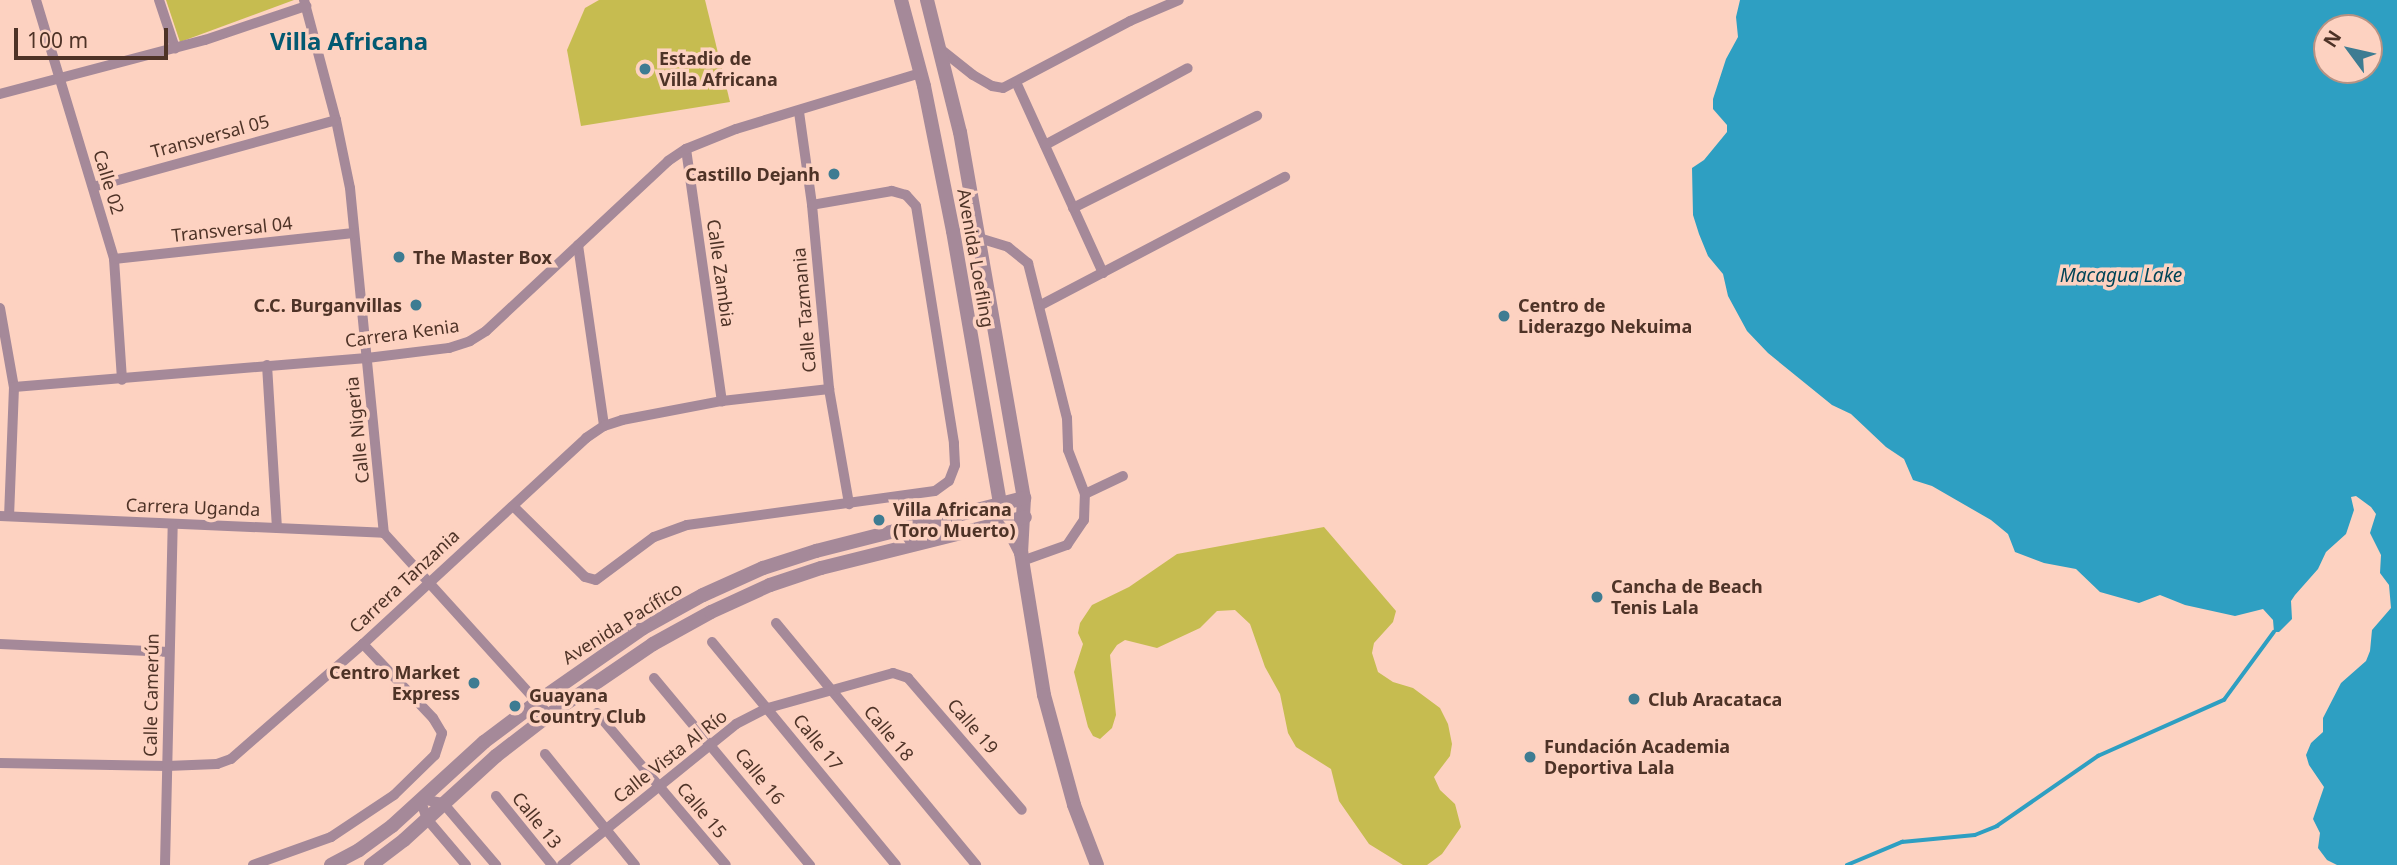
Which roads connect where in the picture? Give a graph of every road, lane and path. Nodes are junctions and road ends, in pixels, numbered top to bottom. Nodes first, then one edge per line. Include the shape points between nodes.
1 (36, 0) edge
2 (159, 0) edge
3 (901, 0) edge
4 (927, 0) edge
5 (1179, 0) edge
6 (305, 3) edge
7 (175, 48) junction
8 (939, 48) junction
9 (1188, 68) dead end
10 (920, 73) junction
11 (58, 79) junction
12 (1016, 82) junction
13 (0, 94) edge
14 (799, 112) junction
15 (1257, 116) dead end
16 (336, 120) junction
17 (1045, 145) junction
18 (686, 149) junction
19 (1285, 177) dead end
20 (93, 187) junction
21 (812, 205) junction
22 (1073, 208) junction
23 (354, 233) junction
24 (979, 238) junction
25 (578, 245) junction
26 (114, 259) junction
27 (1103, 273) junction
28 (1039, 306) junction
29 (0, 308) edge
30 (367, 358) junction
31 (267, 365) junction
32 (122, 380) junction
33 (14, 387) junction
34 (829, 389) junction
35 (722, 401) junction
36 (604, 426) junction
37 (1123, 476) dead end
38 (1085, 494) junction
39 (1024, 498) junction
40 (849, 503) junction
41 (1000, 504) junction
42 (513, 506) junction
43 (5, 516) edge
44 (1025, 517) junction
45 (1006, 523) junction
46 (173, 525) junction
47 (276, 528) junction
48 (384, 533) junction
49 (1022, 557) junction
50 (428, 581) junction
51 (776, 623) dead end
52 (712, 642) dead end
53 (0, 644) edge
54 (363, 644) junction
55 (169, 652) junction
56 (893, 673) joint
57 (654, 678) dead end
58 (830, 689) junction
59 (537, 702) junction
60 (768, 708) junction
61 (597, 713) dead end
62 (549, 715) junction
63 (711, 745) junction
64 (545, 754) dead end
65 (0, 763) edge
66 (167, 766) junction
67 (659, 786) junction
68 (496, 796) dead end
69 (420, 799) junction
70 (443, 803) junction
71 (1022, 810) dead end
72 (427, 819) junction
73 (606, 830) junction
74 (165, 865) edge
75 (253, 865) edge
76 (331, 865) edge
77 (371, 865) edge
78 (466, 865) edge
79 (496, 865) edge
80 (552, 865) edge
81 (562, 865) edge
82 (635, 865) edge
83 (726, 865) edge
84 (810, 865) edge
85 (896, 865) edge
86 (976, 865) edge
87 (1097, 865) edge

1 - 11 street, Calle 02
2 - 7 street
3 - 10 street, Avenida Loefling
4 - 8 street, Avenida Loefling
5 - 12 street
6 - 7 street
6 - 16 street, Calle Nigeria
7 - 11 street
8 - 12 street via 992,86 1003,88
8 - 24 street, Avenida Loefling via 961,132
9 - 17 street
10 - 14 street, Carrera Kenia
10 - 41 street, Avenida Loefling via 953,231
11 - 13 street
11 - 20 street, Calle 02
12 - 17 street
14 - 18 street, Carrera Kenia
14 - 21 street, Calle Tazmania
15 - 22 street
16 - 20 street, Transversal 05
16 - 23 street, Calle Nigeria
17 - 22 street
18 - 25 street, Carrera Kenia
18 - 35 street, Calle Zambia
19 - 27 street
20 - 26 street, Calle 02
21 - 34 street, Calle Tazmania
21 - 40 street via 892,191 906,195 916,206 954,443 955,465 949,481 936,491
22 - 27 street
23 - 26 street, Transversal 04
23 - 30 street, Calle Nigeria
24 - 28 street via 1008,247 1028,263
24 - 39 street, Avenida Loefling
25 - 30 street, Carrera Kenia via 470,341
25 - 36 street
26 - 32 street, Calle 02
27 - 28 street
28 - 38 street via 1066,418 1068,450
29 - 33 street
30 - 31 street, Carrera Kenia
30 - 48 street, Calle Nigeria
31 - 32 street, Carrera Kenia
31 - 47 street
32 - 33 street, Carrera Kenia
33 - 43 street
34 - 35 street, Carrera Tanzania
34 - 40 street, Calle Tazmania
35 - 36 street, Carrera Tanzania
36 - 42 street, Carrera Tanzania
37 - 38 street
38 - 49 street via 1084,520 1067,545
39 - 41 street, Avenida Pacífico
39 - 44 street, Avenida Loefling
40 - 42 street via 672,530 654,537 596,580 584,577
41 - 45 street, Avenida Loefling
41 - 59 street, Avenida Pacífico via 763,568 643,628
42 - 50 street, Carrera Tanzania
43 - 46 street, Carrera Uganda
44 - 45 street, Avenida Pacífico
44 - 49 street, Avenida Loefling
45 - 49 street, Avenida Loefling
45 - 62 street, Avenida Pacífico via 880,552 770,585 653,643
46 - 47 street, Carrera Uganda
46 - 55 street, Calle Camerún
47 - 48 street, Carrera Uganda
48 - 50 street
49 - 87 street via 1056,743
50 - 54 street, Carrera Tanzania
50 - 59 street
51 - 58 street, Calle 18
52 - 60 street, Calle 17
53 - 55 street
54 - 66 street, Carrera Tanzania via 231,759
54 - 75 street via 433,718 442,733 435,755 394,795 331,836
55 - 66 street, Calle Camerún
56 - 58 street, Calle Vista Al Río
56 - 71 street, Calle 19 via 908,678
57 - 63 street, Calle 16
58 - 60 street, Calle Vista Al Río
58 - 86 street, Calle 18
59 - 62 street
59 - 69 street, Avenida Pacífico
60 - 63 street, Calle Vista Al Río via 736,724
60 - 85 street, Calle 17
61 - 67 street, Calle 15
62 - 70 street, Avenida Pacífico
63 - 67 street, Calle Vista Al Río
63 - 84 street, Calle 16
64 - 73 street
65 - 66 street, Carrera Tanzania
66 - 74 street, Calle Camerún
67 - 73 street, Calle Vista Al Río
67 - 83 street, Calle 15
68 - 80 street, Calle 13
69 - 70 street
69 - 72 street
69 - 76 street, Avenida Pacífico via 381,834
70 - 72 street, Avenida Pacífico
70 - 79 street
72 - 77 street, Avenida Pacífico
72 - 78 street
73 - 81 street, Calle Vista Al Río
73 - 82 street

